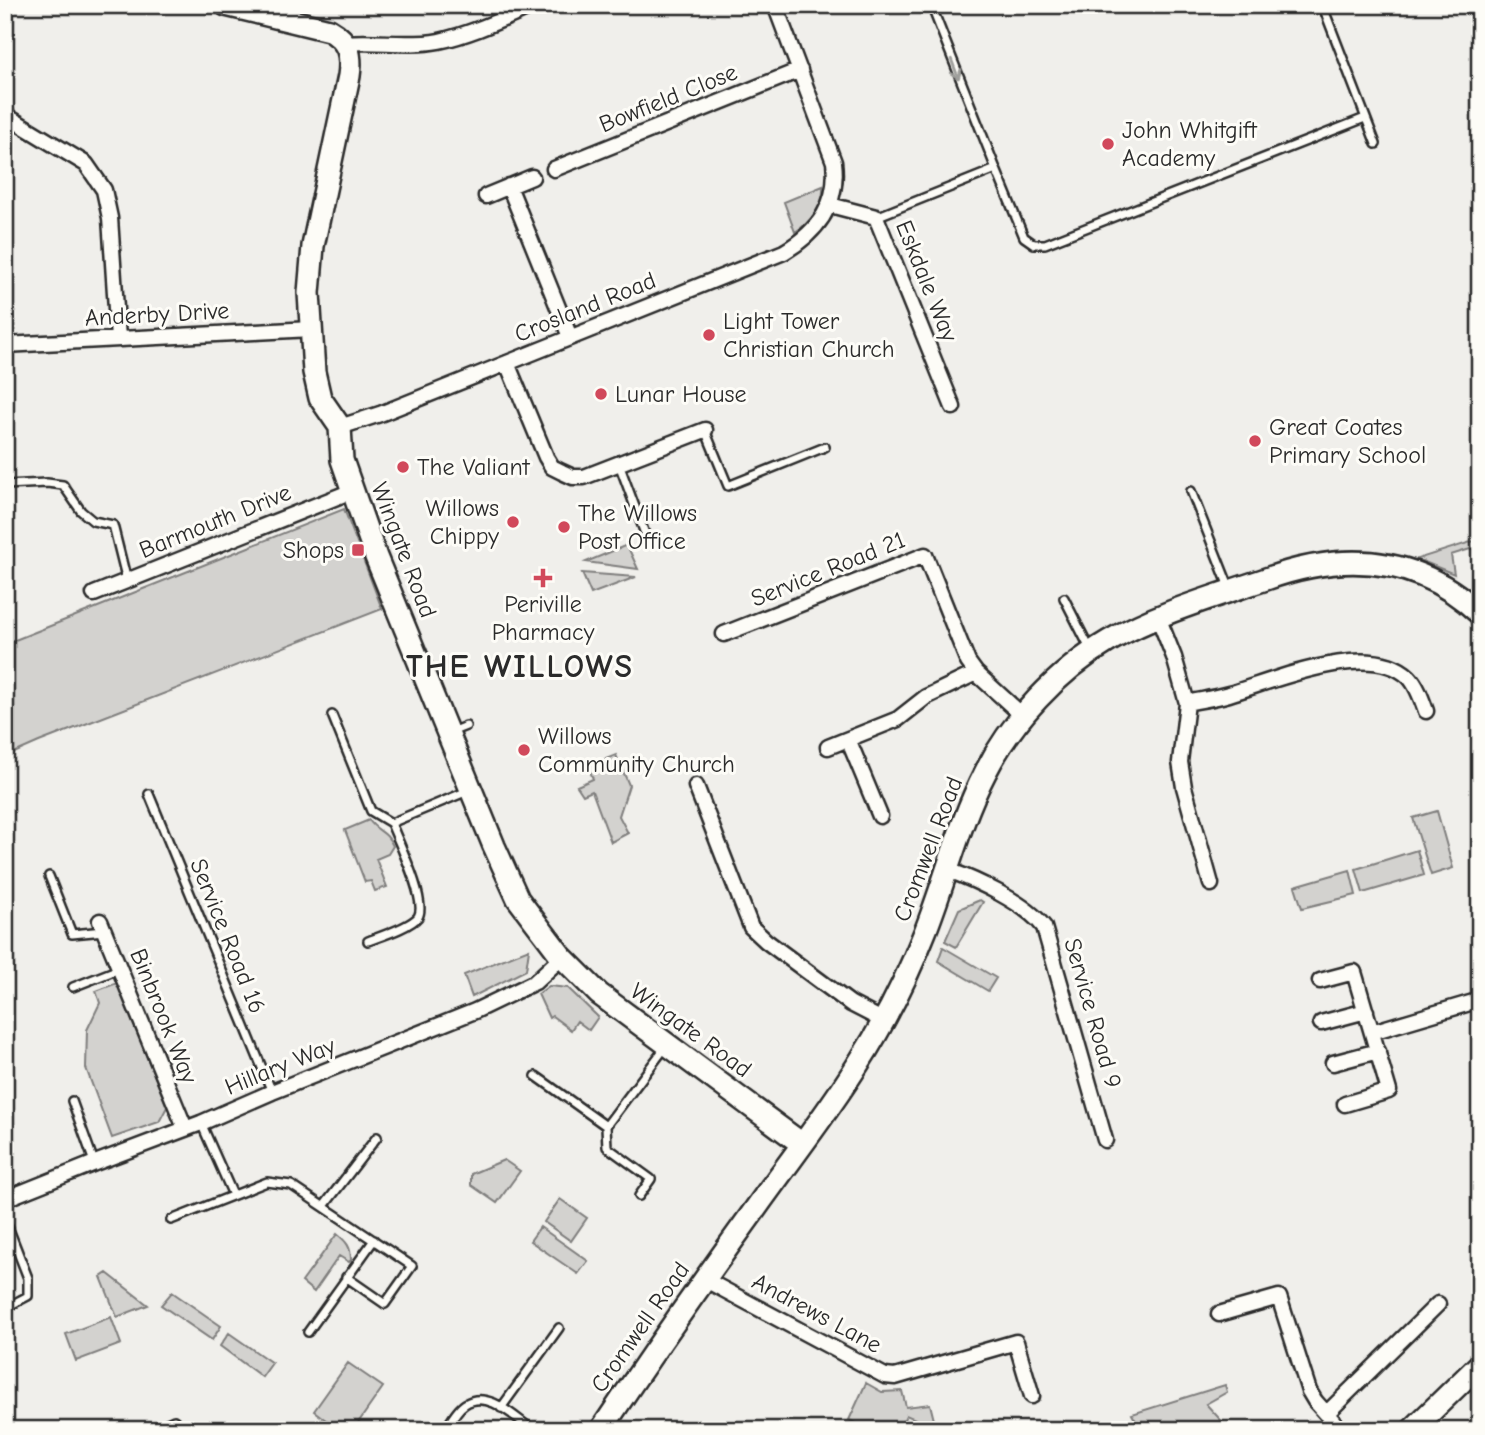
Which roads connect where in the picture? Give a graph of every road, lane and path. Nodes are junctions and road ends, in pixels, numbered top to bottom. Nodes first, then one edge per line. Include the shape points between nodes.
1 (226, 5) edge
2 (537, 5) edge
3 (775, 5) edge
4 (931, 5) edge
5 (1323, 7) dead end
6 (252, 8) edge
7 (346, 43) junction
8 (800, 70) junction
9 (5, 115) edge
10 (1365, 118) junction
11 (1376, 144) dead end
12 (554, 169) dead end
13 (996, 169) junction
14 (532, 177) dead end
15 (509, 186) junction
16 (486, 195) dead end
17 (830, 205) junction
18 (876, 217) junction
19 (311, 329) junction
20 (570, 337) junction
21 (118, 339) junction
22 (5, 345) edge
23 (507, 363) junction
24 (953, 407) dead end
25 (340, 427) junction
26 (705, 430) joint
27 (825, 447) dead end
28 (619, 464) junction
29 (5, 485) edge
30 (352, 491) junction
31 (1191, 491) dead end
32 (644, 531) dead end
33 (127, 581) junction
34 (1231, 591) junction
35 (94, 594) dead end
36 (1064, 598) dead end
37 (1480, 614) edge
38 (1158, 617) junction
39 (724, 634) dead end
40 (1091, 653) junction
41 (976, 673) junction
42 (1187, 703) junction
43 (1426, 711) dead end
44 (332, 715) dead end
45 (1023, 716) junction
46 (848, 739) junction
47 (828, 747) dead end
48 (695, 786) dead end
49 (471, 790) junction
50 (149, 794) dead end
51 (880, 816) dead end
52 (391, 823) junction
53 (948, 870) junction
54 (50, 876) dead end
55 (1211, 884) dead end
56 (102, 926) joint
57 (368, 942) dead end
58 (562, 957) junction
59 (120, 969) junction
60 (1320, 981) dead end
61 (74, 987) dead end
62 (1480, 1000) edge
63 (1366, 1011) junction
64 (884, 1021) junction
65 (1321, 1023) dead end
66 (1372, 1032) junction
67 (667, 1045) junction
68 (1378, 1051) junction
69 (1333, 1063) dead end
70 (536, 1076) dead end
71 (272, 1092) junction
72 (72, 1101) dead end
73 (1345, 1104) dead end
74 (201, 1123) junction
75 (606, 1126) junction
76 (185, 1128) junction
77 (377, 1137) dead end
78 (1105, 1140) dead end
79 (802, 1144) junction
80 (94, 1163) junction
81 (233, 1195) junction
82 (639, 1196) dead end
83 (5, 1199) edge
84 (324, 1206) junction
85 (5, 1219) edge
86 (171, 1220) dead end
87 (374, 1240) junction
88 (346, 1277) junction
89 (704, 1279) junction
90 (1438, 1304) dead end
91 (5, 1308) edge
92 (1219, 1314) dead end
93 (559, 1328) dead end
94 (308, 1332) dead end
95 (1480, 1364) edge
96 (1032, 1396) dead end
97 (501, 1408) junction
98 (1327, 1413) junction
99 (152, 1430) edge
100 (187, 1430) edge
101 (445, 1430) edge
102 (533, 1430) edge
103 (601, 1430) edge
104 (1341, 1430) edge
105 (1412, 1430) edge

1 - 6 street
2 - 7 street via 437,41
3 - 8 street
4 -> 13 lane
5 - 10 lane
6 - 7 street via 318,26
7 - 19 street via 349,76 313,246
8 - 12 street, Bowfield Close
8 - 17 street via 833,153 835,184
9 - 21 street via 80,159 104,190
10 - 11 lane
10 - 13 lane via 1045,244 1024,237
13 - 18 lane
14 - 15 street
15 - 16 street
15 - 20 street
17 - 18 street, Eskdale Way
17 - 20 street, Crosland Road via 819,224 784,252
18 - 24 street, Eskdale Way
19 - 21 street, Anderby Drive
19 - 25 street via 320,398
20 - 23 street, Crosland Road
21 - 22 street, Anderby Drive
23 - 25 street, Crosland Road
23 - 28 street via 552,467 584,477
25 - 30 street, Wingate Road via 342,460
26 - 27 lane via 728,486
26 - 28 street
28 - 32 lane
29 - 33 lane via 63,485 93,521 113,525
30 - 33 street, Barmouth Drive
30 - 49 street, Wingate Road via 376,556 458,730
31 - 34 lane
33 - 35 street, Barmouth Drive
34 - 37 street, Cromwell Road via 1317,564 1374,563 1440,583
34 - 38 street, Cromwell Road
36 - 40 lane
38 - 40 street, Cromwell Road
38 - 42 street
39 - 41 street, Service Road 21 via 925,555
40 - 45 street, Cromwell Road
41 - 45 street, Service Road 21
41 - 46 street via 926,697 898,719
42 - 43 street via 1353,662 1395,668 1410,678
42 - 55 street via 1180,762
44 - 52 lane via 371,811
45 - 53 street, Cromwell Road via 985,773
46 - 47 street
46 - 51 street
48 - 64 street via 751,927 851,1004
49 - 52 lane
49 - 58 street, Wingate Road via 519,899
50 - 71 lane, Service Road 16
52 - 57 lane via 420,911 409,924
53 - 64 street, Cromwell Road via 908,974
53 - 78 street, Service Road 9 via 1013,902 1044,927
54 - 56 lane via 72,933
56 - 59 street, Binbrook Way
58 - 67 street, Wingate Road via 599,994
58 - 71 street, Hillary Way via 536,982 475,1011
59 - 61 lane
59 - 76 street, Binbrook Way
60 - 63 street via 1353,972
62 - 66 street
63 - 65 street
63 - 66 street
64 - 79 street, Cromwell Road
66 - 68 street
67 - 75 lane
67 - 79 street, Wingate Road
68 - 69 street
68 - 73 street via 1390,1091
70 - 75 lane
71 - 74 street, Hillary Way
72 - 80 lane
74 - 76 street, Hillary Way
74 - 81 lane
75 - 82 lane via 607,1147 651,1179
76 - 80 street, Hillary Way
77 - 84 lane
79 - 89 street, Cromwell Road
80 - 83 street, Hillary Way
81 - 84 lane via 267,1182 291,1185
81 - 86 lane
84 - 87 lane
85 - 91 lane via 28,1278 28,1296
87 - 88 lane
87 - 88 lane via 412,1266 385,1304
88 - 94 lane
89 - 96 street, Andrews Lane via 885,1376 1016,1342
89 - 103 street, Cromwell Road
90 - 98 street
92 - 98 street via 1279,1297 1309,1391
93 - 97 lane
95 - 105 street
97 - 101 lane via 487,1399 463,1404
97 - 102 lane
98 - 104 street
99 - 100 lane via 174,1420

